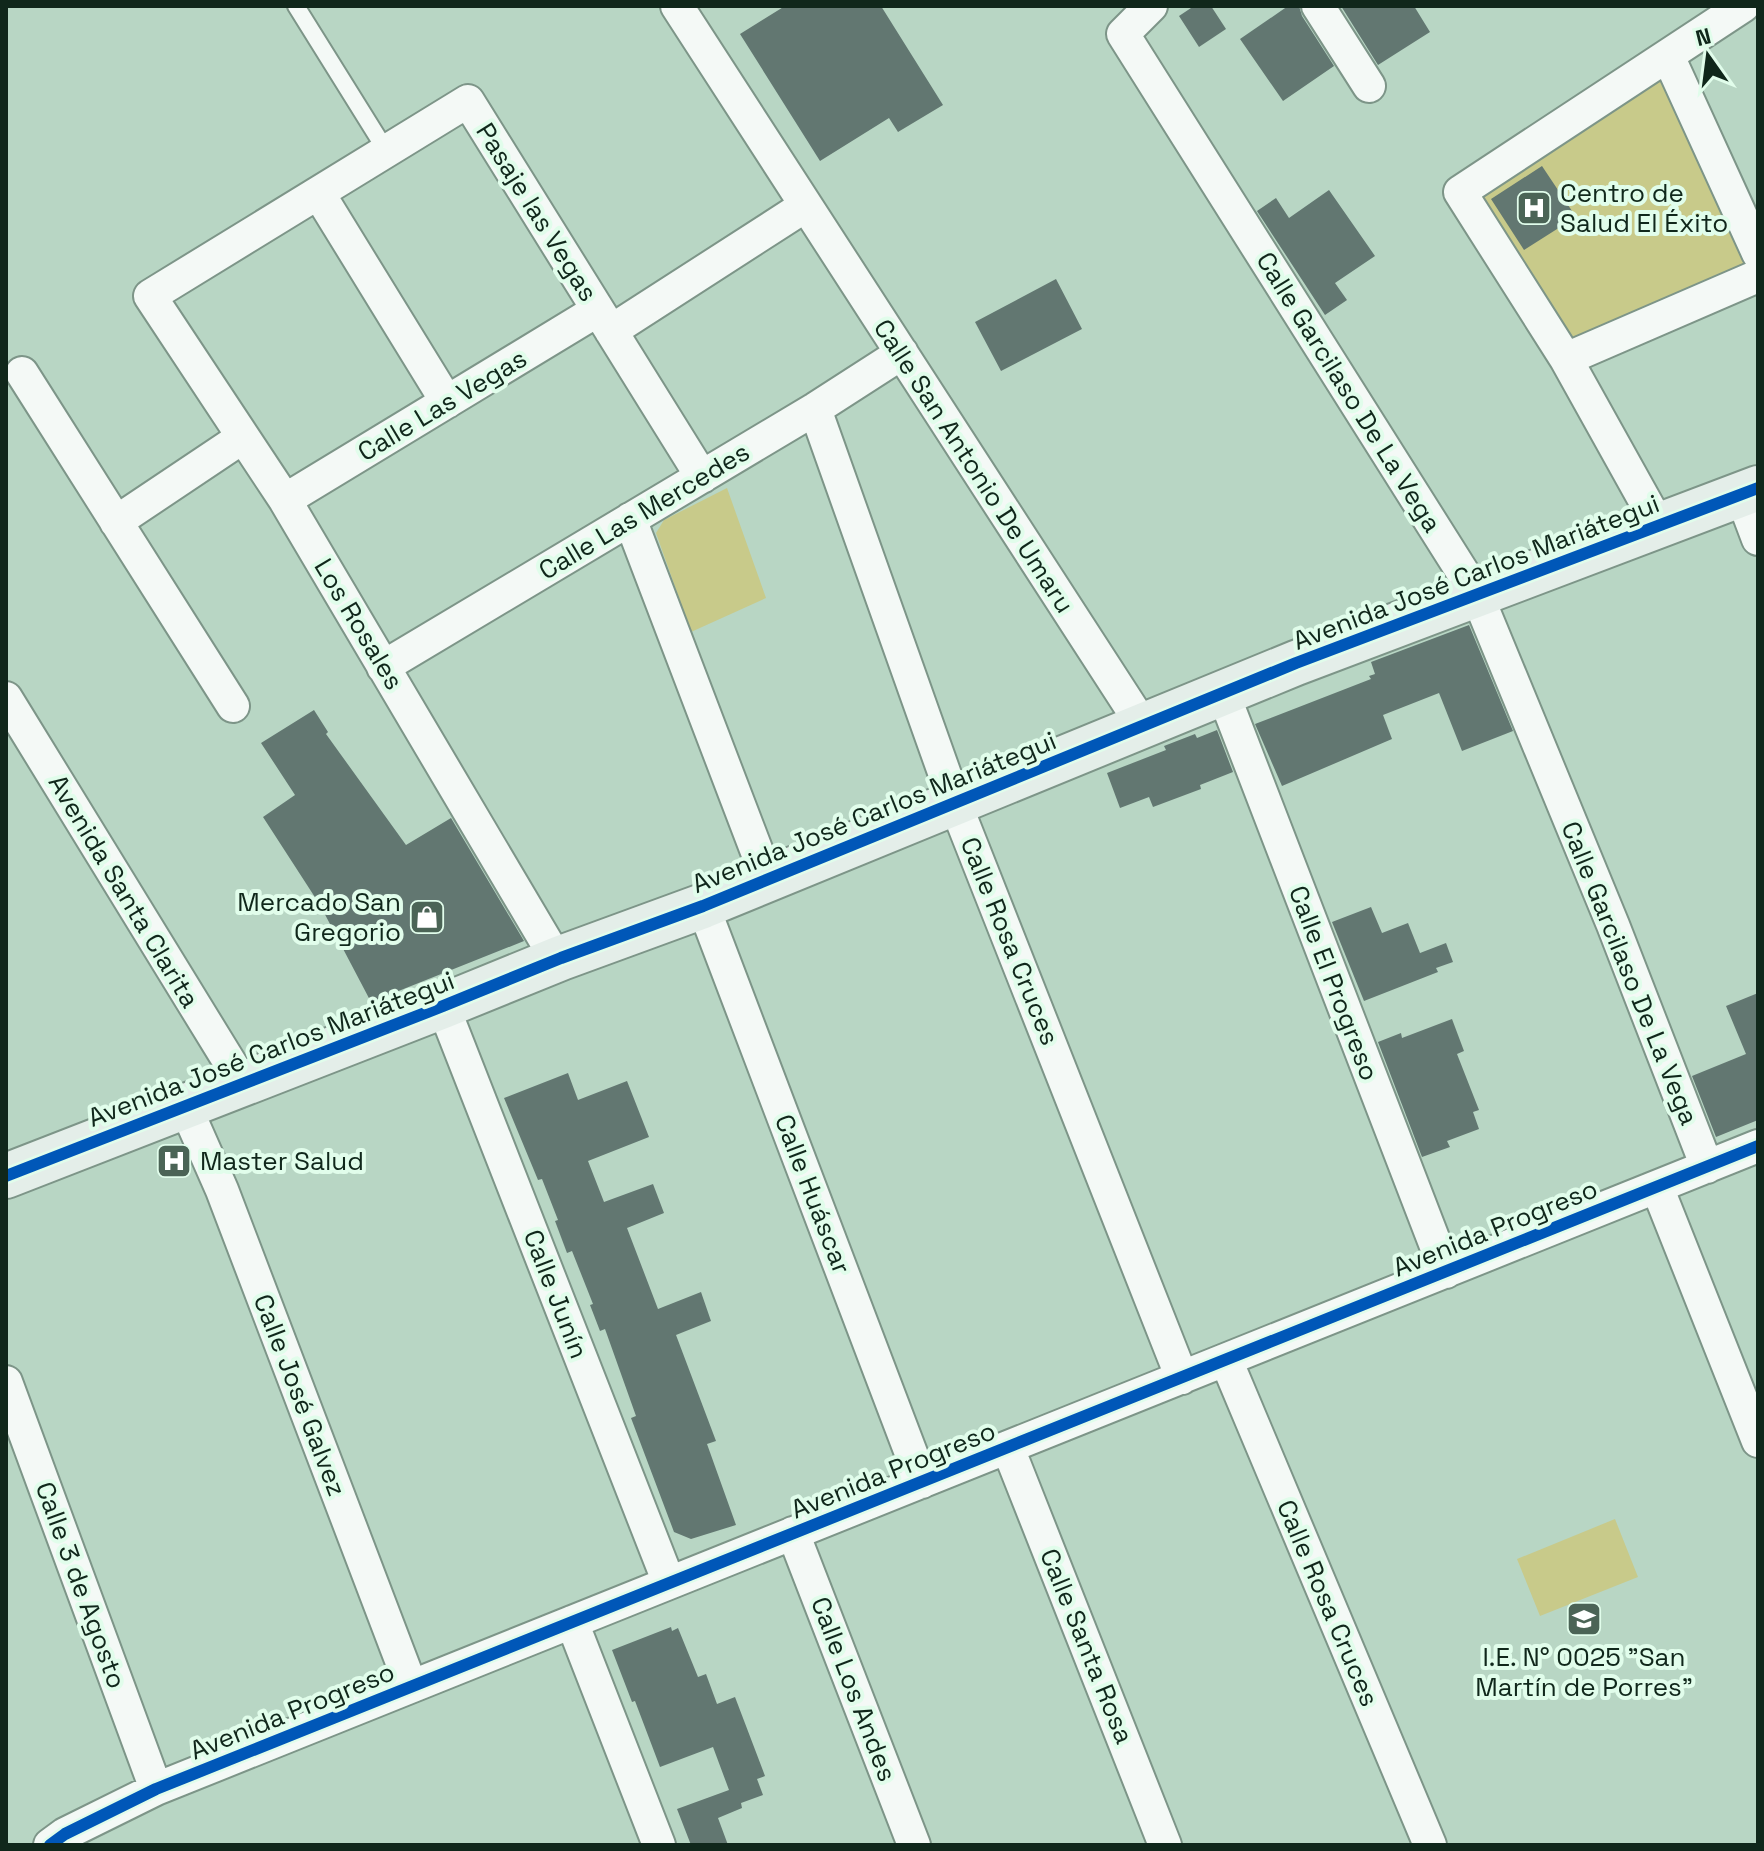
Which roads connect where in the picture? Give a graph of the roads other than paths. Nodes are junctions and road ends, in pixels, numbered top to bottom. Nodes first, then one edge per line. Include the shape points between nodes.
1 (296, 6) edge
2 (677, 6) edge
3 (1151, 6) edge
4 (1318, 6) edge
5 (1743, 6) edge
6 (1668, 56) junction
7 (1369, 86) dead end
8 (387, 152) junction
9 (319, 194) junction
10 (805, 206) junction
11 (1758, 253) edge
12 (1758, 276) edge
13 (150, 296) joint
14 (604, 321) junction
15 (902, 353) junction
16 (1566, 359) junction
17 (22, 373) dead end
18 (447, 402) junction
19 (815, 409) junction
20 (243, 437) junction
21 (702, 477) junction
22 (1749, 491) edge
23 (285, 500) junction
24 (630, 519) junction
25 (116, 522) junction
26 (1659, 526) junction
27 (1758, 539) edge
28 (1477, 595) junction
29 (383, 667) junction
30 (1223, 693) junction
31 (6, 698) edge
32 (233, 706) dead end
33 (1143, 726) junction
34 (955, 803) junction
35 (767, 878) junction
36 (703, 906) junction
37 (557, 960) junction
38 (443, 1006) junction
39 (243, 1084) junction
40 (185, 1106) junction
41 (1758, 1146) edge
42 (1707, 1167) junction
43 (6, 1176) edge
44 (1657, 1187) junction
45 (1446, 1272) junction
46 (1226, 1360) junction
47 (1182, 1378) junction
48 (6, 1382) edge
49 (1758, 1441) edge
50 (1008, 1448) junction
51 (922, 1482) junction
52 (793, 1533) junction
53 (669, 1583) junction
54 (572, 1622) junction
55 (411, 1686) junction
56 (156, 1789) junction
57 (50, 1845) edge
58 (659, 1845) edge
59 (914, 1845) edge
60 (1165, 1845) edge
61 (1430, 1845) edge

1 - 8 lane
2 - 10 street, Calle San Antonio De Umaru
3 - 28 street, Calle Garcilaso De La Vega via 1123,34
4 - 7 street
5 - 6 street
6 - 11 street
6 - 16 street via 1460,192
8 - 9 street, Pasaje las Vegas
8 - 14 street, Pasaje las Vegas via 468,101
9 - 13 street, Pasaje las Vegas
9 - 18 street
10 - 14 street, Calle Las Vegas
10 - 15 street, Calle San Antonio De Umaru
12 - 16 street
13 - 20 street, Los Rosales
14 - 18 street, Calle Las Vegas
14 - 21 street, Pasaje las Vegas
15 - 19 street, Calle Las Mercedes
15 - 33 street, Calle San Antonio De Umaru
16 - 26 street
17 - 25 street
18 - 23 street, Calle Las Vegas
19 - 21 street, Calle Las Mercedes
19 - 34 street, Calle Rosa Cruces
20 - 23 street, Los Rosales
20 - 25 street
21 - 24 street, Calle Las Mercedes
22 - 26 street, Avenida José Carlos Mariátegui
22 - 27 street
23 - 29 street, Los Rosales
24 - 29 street, Calle Las Mercedes
24 - 35 street
25 - 32 street
26 - 28 street, Avenida José Carlos Mariátegui
28 - 30 street, Avenida José Carlos Mariátegui
28 - 42 street, Calle Garcilaso De La Vega
29 - 37 street, Los Rosales
30 - 33 street, Avenida José Carlos Mariátegui
30 - 45 street, Calle El Progreso
31 - 39 street, Avenida Santa Clarita
33 - 34 street, Avenida José Carlos Mariátegui
34 - 35 street, Avenida José Carlos Mariátegui
34 - 47 street, Calle Rosa Cruces
35 - 36 street, Avenida José Carlos Mariátegui
36 - 37 street, Avenida José Carlos Mariátegui
36 - 51 street, Calle Huáscar
37 - 38 street, Avenida José Carlos Mariátegui
38 - 39 street, Avenida José Carlos Mariátegui
38 - 53 street, Calle Junín
39 - 40 street, Avenida José Carlos Mariátegui
40 - 43 street, Avenida José Carlos Mariátegui
40 - 55 street, Calle José Galvez
41 - 42 street, Avenida Progreso
42 - 44 street, Avenida Progreso
44 - 45 street, Avenida Progreso
44 - 49 street
45 - 46 street, Avenida Progreso
46 - 47 street, Avenida Progreso
46 - 61 street, Calle Rosa Cruces
47 - 50 street, Avenida Progreso
48 - 56 street, Calle 3 de Agosto
50 - 51 street, Avenida Progreso
50 - 60 street, Calle Santa Rosa
51 - 52 street, Avenida Progreso
52 - 53 street, Avenida Progreso
52 - 59 street, Calle Los Andes
53 - 54 street, Avenida Progreso
54 - 55 street, Avenida Progreso
54 - 58 street
55 - 56 street, Avenida Progreso
56 - 57 street, Avenida Progreso

